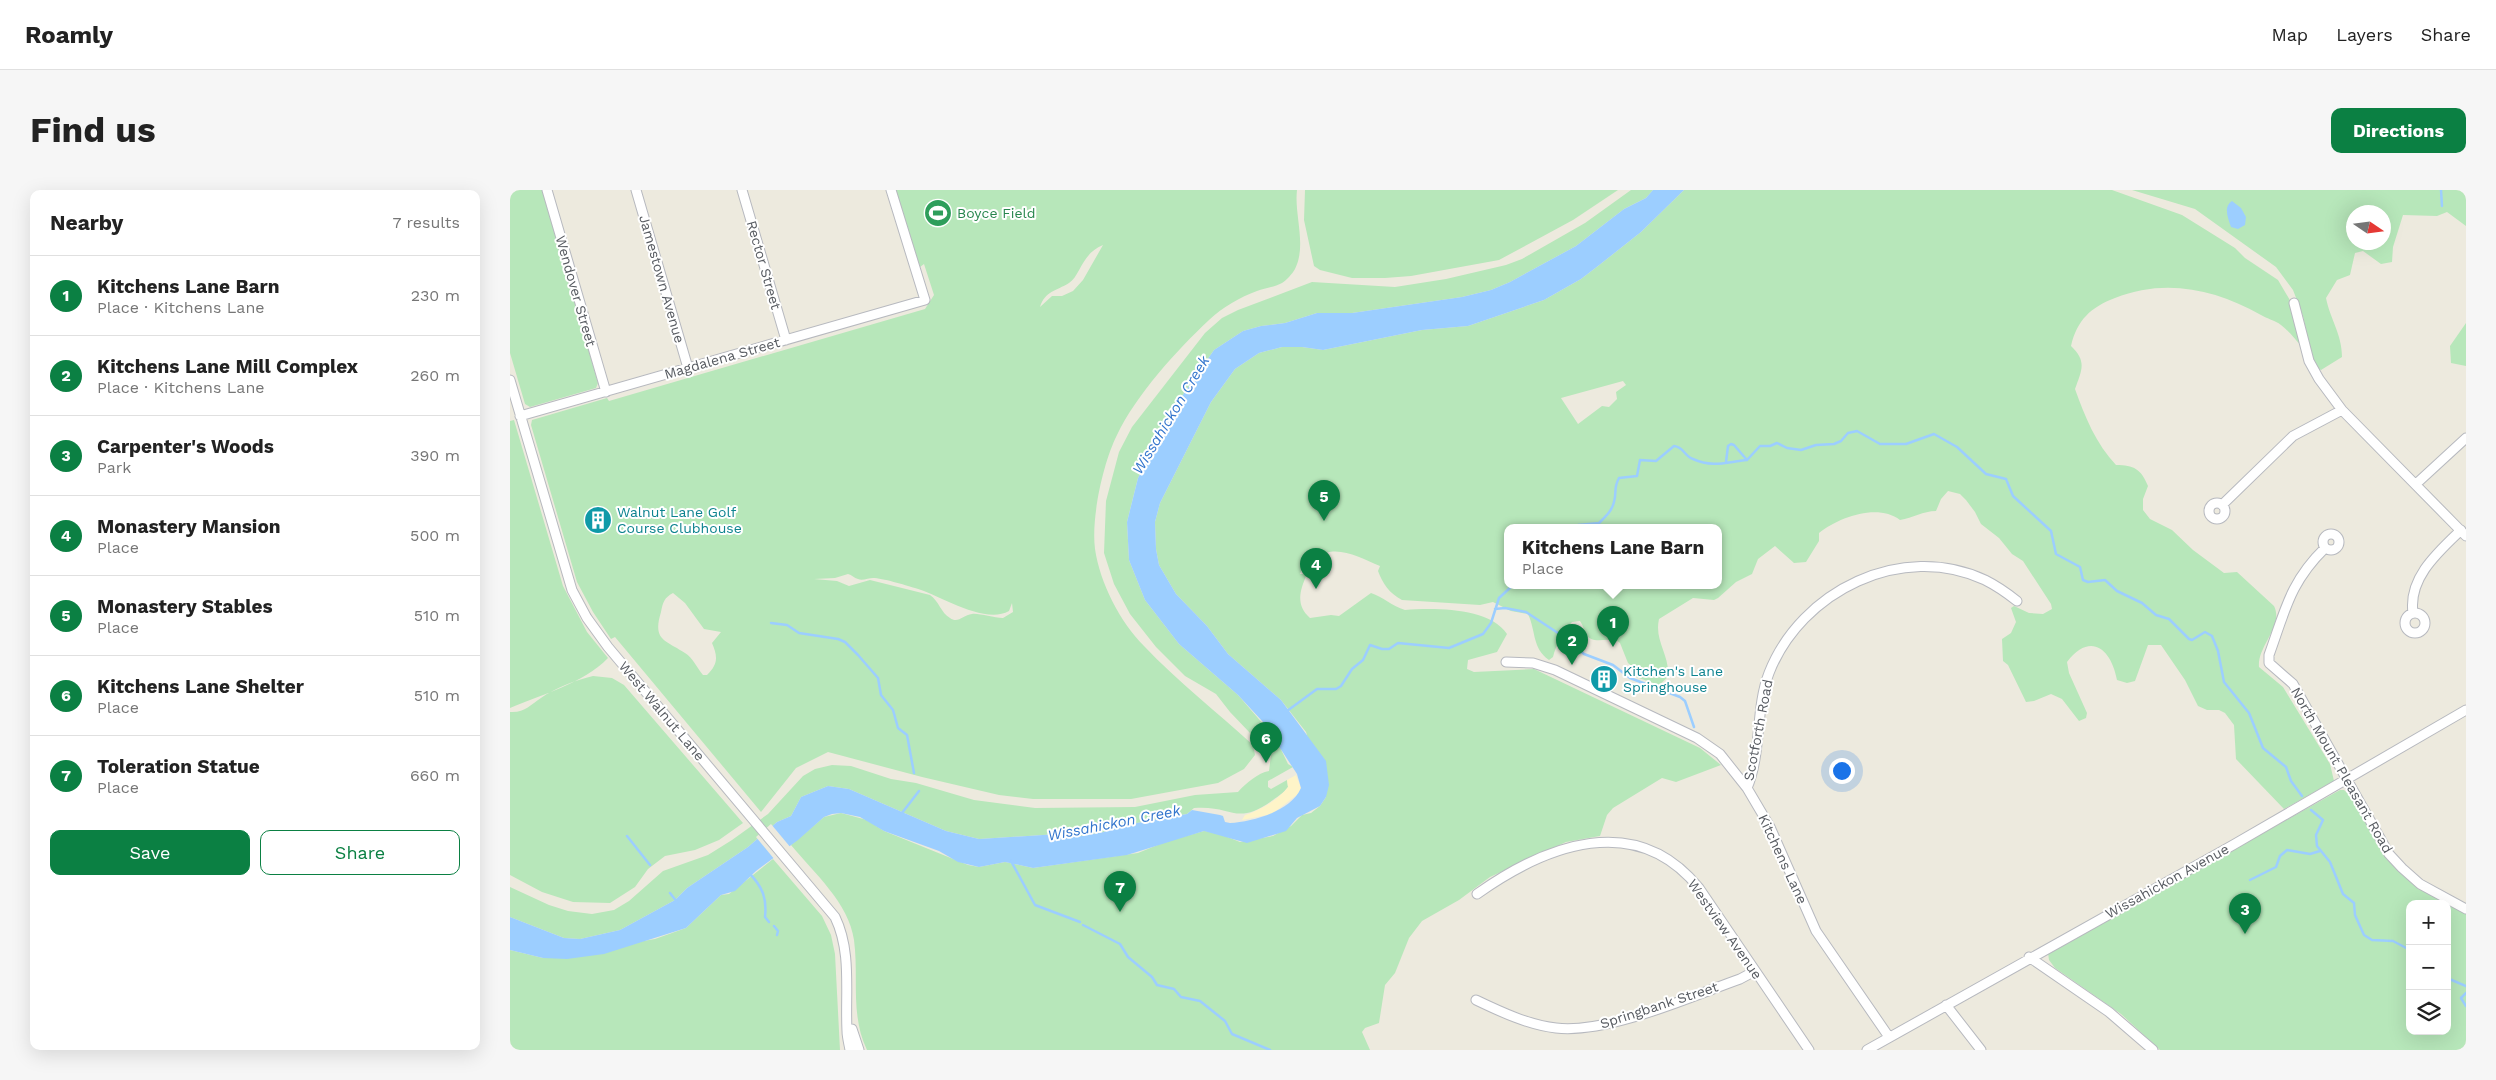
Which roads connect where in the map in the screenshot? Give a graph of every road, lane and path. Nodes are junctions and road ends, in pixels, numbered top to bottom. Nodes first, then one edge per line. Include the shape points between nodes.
1 (547, 190) edge
2 (636, 190) edge
3 (742, 190) edge
4 (891, 190) edge
5 (2294, 304) dead end
6 (786, 340) junction
7 (688, 368) junction
8 (510, 380) edge
9 (606, 392) junction
10 (2342, 410) junction
11 (520, 416) junction
12 (2466, 438) edge
13 (2416, 484) junction
14 (2222, 505) dead end
15 (2463, 533) edge
16 (2325, 548) dead end
17 (2017, 601) dead end
18 (2413, 613) dead end
19 (1506, 662) dead end
20 (2466, 710) edge
21 (2348, 779) junction
22 (1746, 788) junction
23 (1477, 894) dead end
24 (2466, 909) edge
25 (2029, 957) junction
26 (1755, 971) junction
27 (1476, 1000) dead end
28 (1946, 1005) junction
29 (848, 1017) junction
30 (1889, 1037) junction
31 (850, 1050) edge
32 (859, 1050) edge
33 (1809, 1050) edge
34 (1867, 1050) edge
35 (1982, 1050) edge
36 (2153, 1050) edge

1 - 9 street, Wendover Street
2 - 7 street, Jamestown Avenue
3 - 6 street, Rector Street
4 - 6 street, Magdalena Street via 925,300
5 - 10 street via 2311,367
6 - 7 street, Magdalena Street
7 - 9 street, Magdalena Street
8 - 11 street, West Walnut Lane
9 - 11 street, Magdalena Street
10 - 13 street
10 - 14 street via 2294,436
11 - 29 street, West Walnut Lane via 560,554 578,603 608,647 829,908 844,941
12 - 13 street
13 - 15 street
15 - 18 street via 2438,552 2423,571 2413,594
16 - 21 street, North Mount Pleasant Road via 2297,582 2269,663 2293,684
17 - 22 street, Scotforth Road via 1973,575 1926,567 1875,574 1853,582 1822,602 1791,633 1768,674 1760,701 1752,773
19 - 22 street, Kitchens Lane via 1533,663 1554,670 1703,741 1720,754
20 - 21 street, Wissahickon Avenue
21 - 24 street, North Mount Pleasant Road via 2398,864 2420,884
21 - 25 street, Wissahickon Avenue
22 - 30 street, Kitchens Lane via 1776,837 1816,931
23 - 26 street, Westview Avenue via 1506,876 1570,847 1608,841 1632,844 1663,856 1688,877
25 - 28 street, Wissahickon Avenue
25 - 36 street via 2109,1012
26 - 27 street, Springbank Street via 1634,1016 1586,1027 1542,1025
26 - 33 street, Westview Avenue
28 - 30 street, Wissahickon Avenue
28 - 35 street
29 - 31 street, West Walnut Lane
29 - 32 street, West Walnut Lane
30 - 34 street, Wissahickon Avenue

